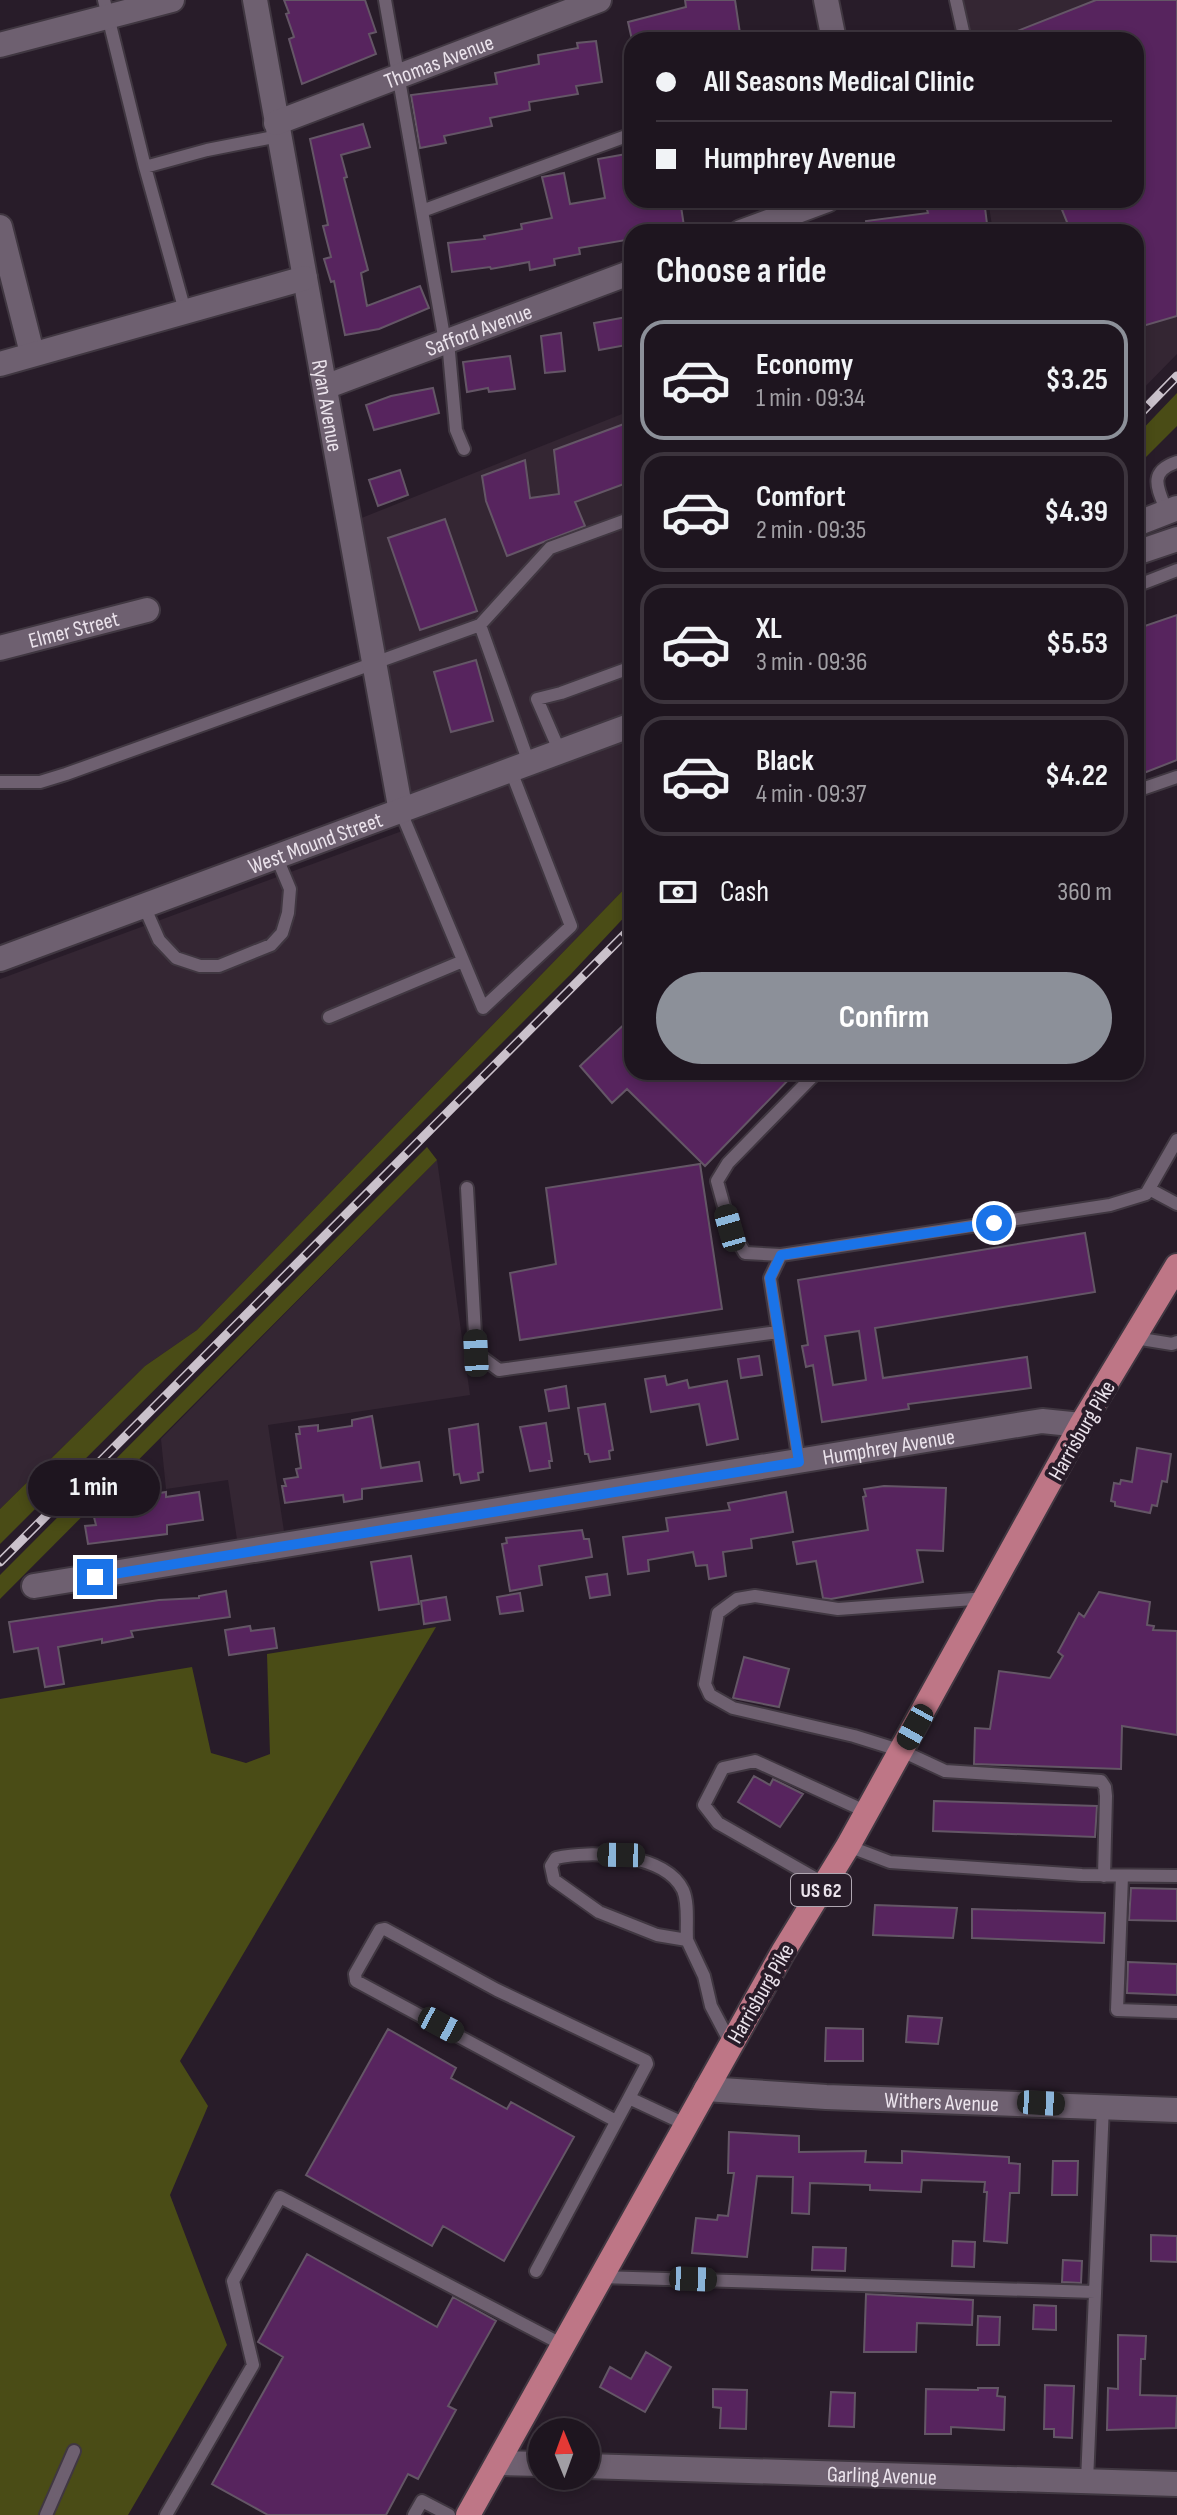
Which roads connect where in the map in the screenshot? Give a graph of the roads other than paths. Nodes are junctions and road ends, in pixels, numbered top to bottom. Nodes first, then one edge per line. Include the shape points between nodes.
1 (172, 0) edge
2 (255, 0) edge
3 (385, 0) edge
4 (599, 0) edge
5 (826, 0) edge
6 (956, 0) edge
7 (106, 8) edge
8 (832, 32) edge
9 (963, 32) edge
10 (0, 45) edge
11 (398, 76) junction
12 (278, 130) junction
13 (624, 137) edge
14 (145, 167) junction
15 (806, 208) edge
16 (422, 211) junction
17 (762, 224) edge
18 (0, 227) edge
19 (624, 275) edge
20 (305, 278) junction
21 (185, 311) junction
22 (446, 342) junction
23 (32, 353) junction
24 (0, 364) edge
25 (325, 387) junction
26 (464, 449) dead end
27 (1177, 462) edge
28 (1172, 510) edge
29 (624, 521) edge
30 (1144, 521) edge
31 (1177, 539) edge
32 (1144, 550) edge
33 (1177, 570) edge
34 (1144, 583) edge
35 (147, 610) dead end
36 (480, 625) junction
37 (0, 648) edge
38 (374, 664) junction
39 (624, 670) edge
40 (624, 728) edge
41 (560, 752) junction
42 (520, 767) junction
43 (1177, 777) edge
44 (0, 782) edge
45 (1144, 788) edge
46 (401, 812) junction
47 (277, 858) junction
48 (144, 906) junction
49 (1, 957) edge
50 (463, 961) junction
51 (329, 1017) dead end
52 (809, 1080) edge
53 (1177, 1140) edge
54 (467, 1188) dead end
55 (1149, 1189) junction
56 (1177, 1204) edge
57 (781, 1255) junction
58 (1177, 1266) edge
59 (778, 1332) junction
60 (1135, 1338) junction
61 (1175, 1344) edge
62 (1081, 1425) junction
63 (799, 1462) junction
64 (34, 1586) dead end
65 (988, 1598) junction
66 (902, 1751) junction
67 (867, 1812) junction
68 (848, 1846) junction
69 (1104, 1876) junction
70 (1122, 1876) junction
71 (1177, 1876) edge
72 (825, 1884) junction
73 (687, 1940) junction
74 (1177, 2012) edge
75 (731, 2044) junction
76 (706, 2089) junction
77 (629, 2098) junction
78 (1103, 2106) junction
79 (1177, 2110) edge
80 (616, 2121) junction
81 (687, 2125) junction
82 (536, 2271) dead end
83 (600, 2277) junction
84 (1095, 2292) junction
85 (563, 2345) junction
86 (74, 2451) dead end
87 (498, 2463) junction
88 (528, 2464) edge
89 (600, 2466) edge
90 (1087, 2481) junction
91 (1177, 2484) edge
92 (46, 2515) edge
93 (166, 2515) edge
94 (414, 2515) edge
95 (449, 2515) edge
96 (468, 2515) edge

1 - 7 street
2 - 12 street, Ryan Avenue
3 - 11 lane
4 - 11 street, Thomas Avenue
5 - 8 street
6 - 9 lane
7 - 10 street
7 - 14 lane
11 - 12 street, Thomas Avenue
11 - 16 lane
12 - 14 lane
12 - 20 street, Ryan Avenue
13 - 16 lane
14 - 21 lane
15 - 17 street
16 - 22 lane
18 - 23 street
19 - 22 street, Safford Avenue
20 - 21 street
20 - 25 street, Ryan Avenue
21 - 23 street
22 - 25 street, Safford Avenue
22 - 26 lane via 456,430
23 - 24 street
25 - 38 street, Ryan Avenue
27 - 28 lane via 1157,475 1157,486
28 - 30 street
29 - 36 lane via 550,548
31 - 32 street
33 - 34 lane
35 - 37 street, Elmer Street
36 - 38 lane
36 - 42 lane
38 - 44 lane via 40,782
38 - 46 street, Ryan Avenue
39 - 41 lane via 537,699
40 - 41 street, West Mound Street
41 - 42 street, West Mound Street
42 - 46 street, West Mound Street
42 - 50 lane via 571,926 483,1008
43 - 45 lane
46 - 47 street, West Mound Street
46 - 50 lane
47 - 48 street, West Mound Street
47 - 48 lane via 290,889 282,933 271,945 219,966 176,958 159,940
48 - 49 street, West Mound Street
50 - 51 lane
52 - 57 lane via 728,1163 717,1181 730,1228 745,1253
53 - 55 lane
54 - 59 lane via 476,1353 499,1370
55 - 56 lane
55 - 57 lane via 1141,1198 1110,1205
57 - 59 lane via 770,1278
58 - 60 main road, Harrisburg Pike / US 62
59 - 63 lane
60 - 61 lane
60 - 62 main road, Harrisburg Pike / US 62
62 - 63 street, Humphrey Avenue via 1042,1421
62 - 65 main road, Harrisburg Pike / US 62
63 - 64 street, Humphrey Avenue
65 - 66 main road, Harrisburg Pike / US 62
65 - 66 lane via 838,1609 755,1596 737,1599 718,1613 705,1684 710,1695 733,1708
66 - 67 main road, Harrisburg Pike / US 62
66 - 69 lane via 945,1771 1101,1781 1106,1796
67 - 68 main road, Harrisburg Pike / US 62
67 - 72 lane via 755,1761 723,1768 704,1805 718,1823
68 - 69 lane via 890,1862
68 - 72 main road, Harrisburg Pike / US 62
69 - 70 lane
70 - 71 lane
70 - 74 lane via 1117,2010
72 - 75 main road, Harrisburg Pike / US 62
73 - 73 lane via 657,1935 599,1912 554,1880 551,1866 556,1858 567,1856 621,1855 666,1871 682,1889
73 - 75 lane
75 - 76 main road, Harrisburg Pike / US 62
76 - 78 street, Withers Avenue
76 - 81 main road, Harrisburg Pike / US 62
77 - 80 lane
77 - 80 lane via 646,2061 380,1930 356,1981
77 - 81 lane
78 - 79 street, Withers Avenue
78 - 84 lane
80 - 82 lane
81 - 83 main road, Harrisburg Pike / US 62
83 - 84 lane
83 - 85 main road, Harrisburg Pike / US 62
84 - 90 lane
85 - 87 main road, Harrisburg Pike / US 62
85 - 93 lane via 280,2197 233,2281 253,2365
86 - 92 lane
87 - 88 street
87 - 96 main road, Harrisburg Pike / US 62
89 - 90 street, Garling Avenue
90 - 91 street, Garling Avenue
94 - 95 lane via 422,2501

